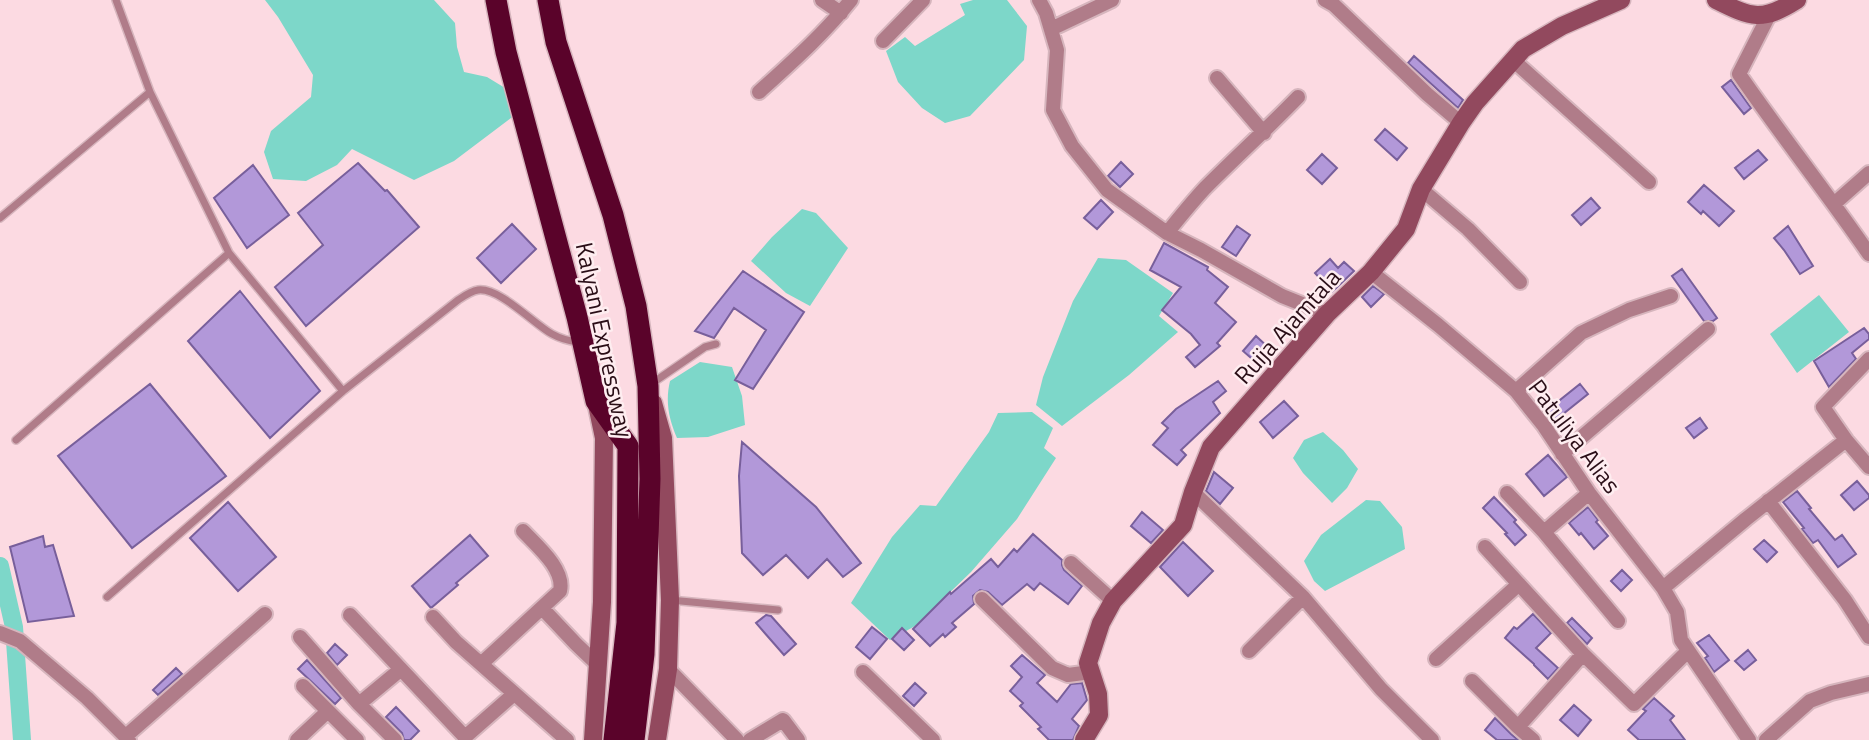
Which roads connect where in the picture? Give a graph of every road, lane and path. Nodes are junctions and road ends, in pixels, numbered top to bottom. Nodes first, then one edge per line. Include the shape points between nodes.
1 (116, 0) edge
2 (496, 0) edge
3 (548, 0) edge
4 (822, 0) edge
5 (851, 0) edge
6 (923, 0) edge
7 (1039, 0) edge
8 (1112, 0) edge
9 (1325, 0) edge
10 (1621, 0) edge
11 (1716, 0) edge
12 (1797, 0) edge
13 (841, 13) junction
14 (1769, 15) junction
15 (1051, 29) junction
16 (883, 41) dead end
17 (1513, 60) junction
18 (1217, 78) dead end
19 (150, 92) junction
20 (759, 92) dead end
21 (1298, 97) dead end
22 (1461, 123) junction
23 (1264, 133) junction
24 (1869, 173) edge
25 (1649, 182) dead end
26 (1421, 189) junction
27 (1835, 203) junction
28 (0, 218) edge
29 (1167, 233) junction
30 (229, 253) junction
31 (1869, 254) edge
32 (1371, 272) junction
33 (1520, 282) dead end
34 (1671, 296) dead end
35 (1327, 314) junction
36 (1708, 329) dead end
37 (583, 343) junction
38 (716, 344) dead end
39 (1869, 359) edge
40 (648, 386) junction
41 (343, 391) junction
42 (1516, 391) junction
43 (596, 401) junction
44 (16, 440) dead end
45 (1846, 440) junction
46 (1562, 454) junction
47 (1869, 467) edge
48 (1193, 492) junction
49 (1507, 493) dead end
50 (1589, 493) junction
51 (1768, 501) junction
52 (523, 531) dead end
53 (1544, 532) junction
54 (1485, 547) dead end
55 (1071, 563) dead end
56 (1519, 584) junction
57 (1663, 588) junction
58 (107, 597) dead end
59 (1303, 597) junction
60 (982, 599) dead end
61 (670, 600) junction
62 (1113, 601) junction
63 (542, 608) junction
64 (778, 610) dead end
65 (265, 614) dead end
66 (350, 615) dead end
67 (433, 617) dead end
68 (1618, 621) dead end
69 (0, 633) edge
70 (1869, 636) edge
71 (300, 638) dead end
72 (1249, 651) dead end
73 (1688, 651) junction
74 (1583, 654) junction
75 (1436, 659) dead end
76 (481, 664) junction
77 (598, 665) junction
78 (668, 669) junction
79 (400, 670) junction
80 (863, 672) dead end
81 (1091, 672) junction
82 (1472, 681) dead end
83 (1869, 684) edge
84 (303, 686) dead end
85 (514, 694) junction
86 (359, 704) junction
87 (328, 711) junction
88 (379, 726) junction
89 (1518, 727) junction
90 (127, 738) edge
91 (929, 739) edge
92 (297, 740) edge
93 (359, 740) edge
94 (395, 740) edge
95 (567, 740) edge
96 (593, 740) edge
97 (614, 740) edge
98 (634, 740) edge
99 (657, 740) edge
100 (737, 740) edge
101 (750, 740) edge
102 (798, 740) edge
103 (1084, 740) edge
104 (1432, 740) edge
105 (1533, 740) edge
106 (1749, 740) edge
107 (1766, 740) edge

1 - 19 lane
2 - 37 highway, Kalyani Expressway
3 - 40 highway, Kalyani Expressway via 556,42 613,215 636,306
4 - 13 street
5 - 13 street
6 - 16 street
7 - 15 street
8 - 15 street
9 - 22 street
10 - 17 street, Ruija Ajamtala via 1562,26
11 - 14 street via 1744,14
12 - 14 street
13 - 20 street
14 - 27 street via 1739,74
15 - 29 street via 1057,50 1054,110 1072,146 1107,190
17 - 22 street, Ruija Ajamtala
17 - 25 street
18 - 23 street
19 - 28 lane
19 - 30 lane
21 - 23 street
22 - 26 street, Ruija Ajamtala
23 - 29 street via 1203,190
24 - 27 street
26 - 32 street, Ruija Ajamtala via 1406,229
26 - 33 street
27 - 31 street
29 - 35 street via 1282,296
30 - 41 lane
30 - 44 lane
32 - 35 street, Ruija Ajamtala
32 - 42 street, Patuliya Alias
34 - 42 street via 1581,333
35 - 48 street, Ruija Ajamtala via 1211,447
36 - 46 street
37 - 41 lane via 551,334 502,297 480,289 458,300
37 - 43 highway, Kalyani Expressway
38 - 40 lane via 705,346
39 - 45 street via 1823,407
40 - 61 street, Kalyani Expressway via 663,438
40 - 98 highway, Kalyani Expressway via 644,654
41 - 58 lane
42 - 46 street, Patuliya Alias
43 - 77 street, Kalyani Expressway via 604,438
43 - 97 highway, Kalyani Expressway via 628,446 627,623
45 - 47 street
45 - 51 street
46 - 50 street, Patuliya Alias
48 - 59 street
48 - 62 street, Ruija Ajamtala via 1182,525
49 - 53 street
50 - 53 street
50 - 57 street, Patuliya Alias
51 - 57 street
51 - 70 street
52 - 63 street via 559,572 562,583
53 - 68 street
54 - 56 street
55 - 62 street
56 - 74 street
56 - 75 street
57 - 73 street, Patuliya Alias via 1677,612 1681,640
59 - 72 street
59 - 104 street via 1381,690
60 - 81 street via 1052,668 1068,675
61 - 64 lane
61 - 78 street, Kalyani Expressway
62 - 81 street, Ruija Ajamtala via 1088,663
63 - 76 street
63 - 77 street
65 - 90 street
66 - 79 street
67 - 76 street
69 - 90 street via 20,641
71 - 86 street
73 - 74 street via 1634,705
73 - 106 street, Patuliya Alias
74 - 89 street
76 - 85 street
77 - 96 street, Kalyani Expressway
78 - 99 street, Kalyani Expressway
78 - 100 street
79 - 85 street via 465,737
79 - 86 street
80 - 91 street
81 - 103 street, Ruija Ajamtala via 1099,715
82 - 89 street
83 - 107 street via 1810,701
84 - 87 street
85 - 95 street
86 - 88 street
87 - 92 street
87 - 93 street
88 - 93 street
88 - 94 street
89 - 105 street
101 - 102 street via 783,720

